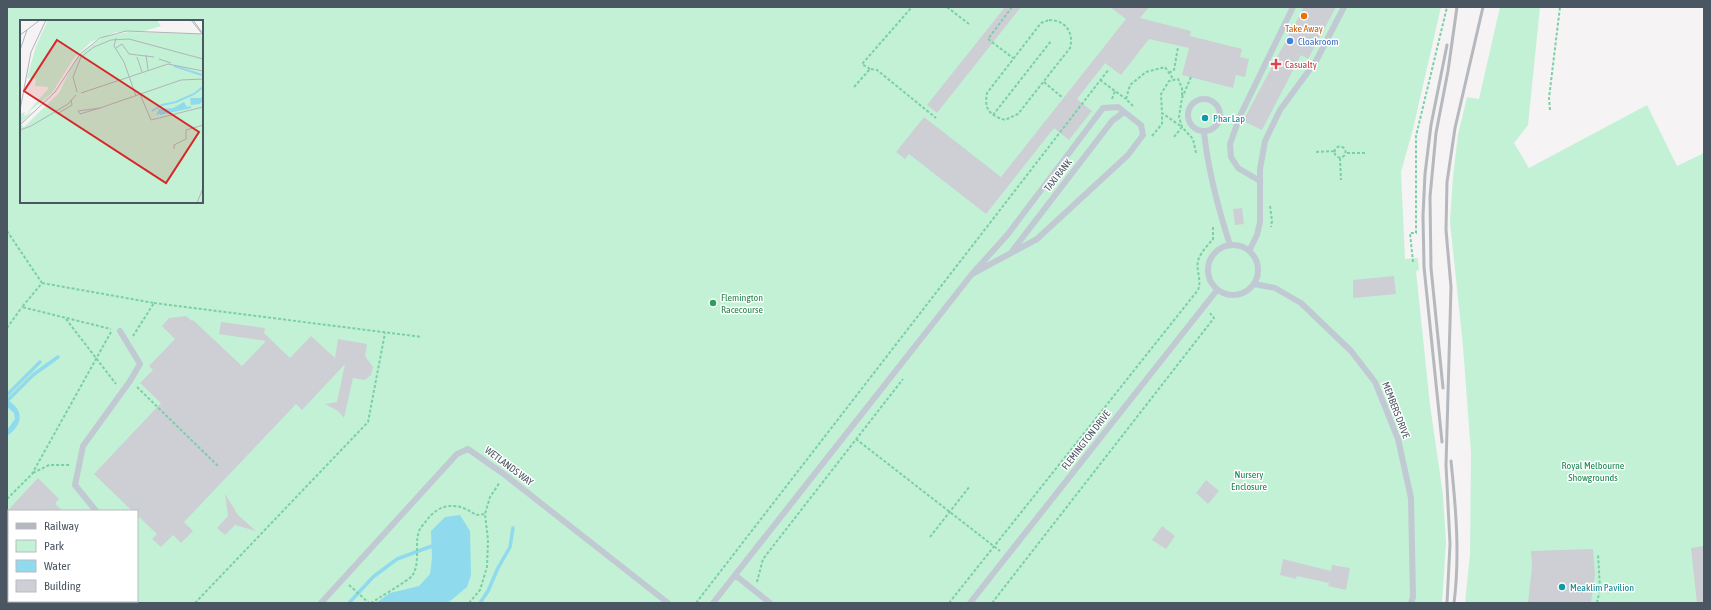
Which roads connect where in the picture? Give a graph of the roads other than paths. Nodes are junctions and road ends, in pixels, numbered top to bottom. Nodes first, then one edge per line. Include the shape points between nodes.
1 (1293, 7) edge
2 (1344, 7) edge
3 (1124, 112) junction
4 (1204, 132) junction
5 (1260, 181) junction
6 (1230, 245) junction
7 (1249, 250) junction
8 (1011, 253) junction
9 (972, 274) junction
10 (1254, 284) junction
11 (1217, 290) junction
12 (120, 331) dead end
13 (95, 510) edge
14 (735, 575) junction
15 (321, 603) edge
16 (668, 603) edge
17 (713, 603) edge
18 (770, 603) edge
19 (970, 603) edge
20 (1412, 603) edge

1 - 5 lane via 1240,116 1230,144 1231,157 1238,168
2 - 5 lane via 1316,61 1280,110 1271,128 1261,156
3 - 8 lane, TAXI RANK via 1112,121
3 - 8 lane via 1141,125 1143,135 1128,155 1037,239
3 - 9 lane via 1118,107 1103,108 1008,234
4 - 4 lane via 1194,128 1188,118 1193,103 1204,99 1214,102 1220,110 1220,120 1214,128
4 - 6 lane via 1206,157
5 - 7 lane via 1260,222
6 - 7 lane
6 - 11 lane via 1216,252 1208,265 1209,279
7 - 10 lane via 1257,262 1258,277
8 - 9 lane
9 - 14 lane
10 - 11 lane via 1248,290 1233,296
10 - 20 lane, MEMBERS DRIVE via 1284,291 1301,302 1351,351 1375,382 1398,439 1410,498
11 - 19 lane, FLEMINGTON DRIVE
12 - 13 lane via 140,364 83,446 75,485
14 - 17 lane
14 - 18 lane
15 - 16 lane, WETLANDS WAY via 457,454 468,449

